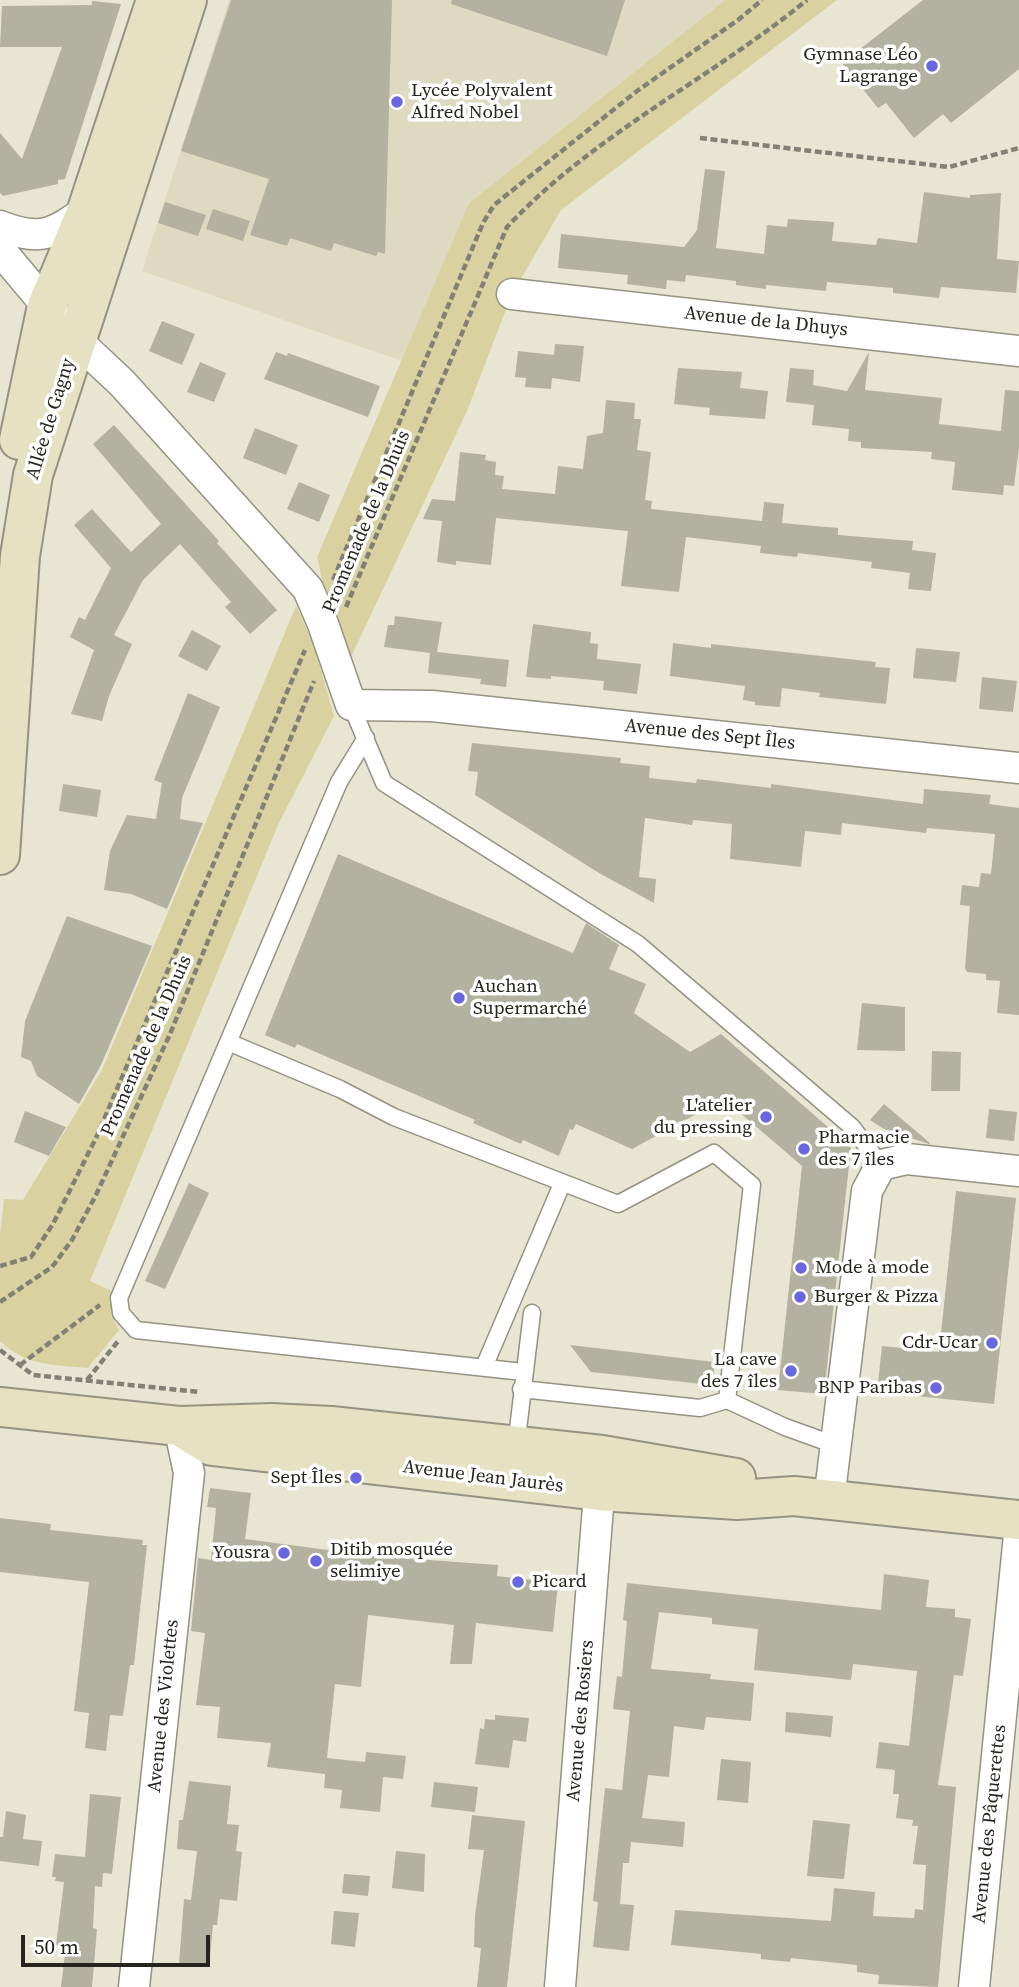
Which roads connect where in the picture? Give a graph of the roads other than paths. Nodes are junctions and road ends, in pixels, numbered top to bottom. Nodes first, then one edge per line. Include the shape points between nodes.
1 (156, 0) edge
2 (187, 0) edge
3 (87, 210) junction
4 (0, 226) edge
5 (3, 260) edge
6 (512, 294) dead end
7 (47, 306) junction
8 (75, 339) junction
9 (1019, 351) edge
10 (0, 552) edge
11 (351, 705) junction
12 (366, 738) junction
13 (1019, 768) edge
14 (0, 855) edge
15 (228, 1042) junction
16 (881, 1165) junction
17 (1019, 1171) edge
18 (562, 1184) junction
19 (532, 1313) dead end
20 (484, 1367) junction
21 (522, 1380) junction
22 (727, 1400) junction
23 (0, 1407) edge
24 (179, 1426) junction
25 (835, 1445) junction
26 (516, 1447) junction
27 (386, 1466) junction
28 (601, 1473) junction
29 (812, 1498) junction
30 (1019, 1520) edge
31 (1019, 1535) edge
32 (568, 1986) edge
33 (134, 1987) edge
34 (974, 1987) edge

1 - 3 main road, Allée de Gagny
2 - 8 main road, Allée de Gagny
3 - 4 street via 45,234 24,236
3 - 7 main road, Allée de Gagny
5 - 7 street
6 - 9 street, Avenue de la Dhuys
7 - 8 street
7 - 10 main road, Allée de Gagny via 14,457
8 - 11 street via 122,383 307,589 326,627
8 - 14 main road, Allée de Gagny via 41,442 25,519
11 - 12 lane
11 - 13 street, Avenue des Sept Îles via 432,706
12 - 15 lane via 339,782
12 - 16 lane via 384,783 638,944 852,1127
15 - 18 lane
15 - 20 lane via 119,1298 121,1313 130,1326 136,1331 170,1335
16 - 17 street via 907,1159
16 - 25 street via 867,1191
18 - 20 lane
18 - 22 lane via 618,1204 714,1153 752,1185
19 - 21 lane
20 - 21 lane
21 - 22 lane via 700,1408
21 - 26 lane
22 - 25 lane
23 - 24 main road, Avenue Jean Jaurès
24 - 26 main road, Avenue Jean Jaurès via 272,1423
24 - 27 main road, Avenue Jean Jaurès via 212,1446
24 - 33 street, Avenue des Violettes via 189,1473
25 - 29 street
26 - 27 lane via 506,1464 426,1457
26 - 28 main road, Avenue Jean Jaurès
27 - 28 main road, Avenue Jean Jaurès
28 - 29 main road, Avenue Jean Jaurès via 737,1479
28 - 32 street, Avenue des Rosiers
29 - 30 main road, Avenue Jean Jaurès
31 - 34 street, Avenue des Pâquerettes

